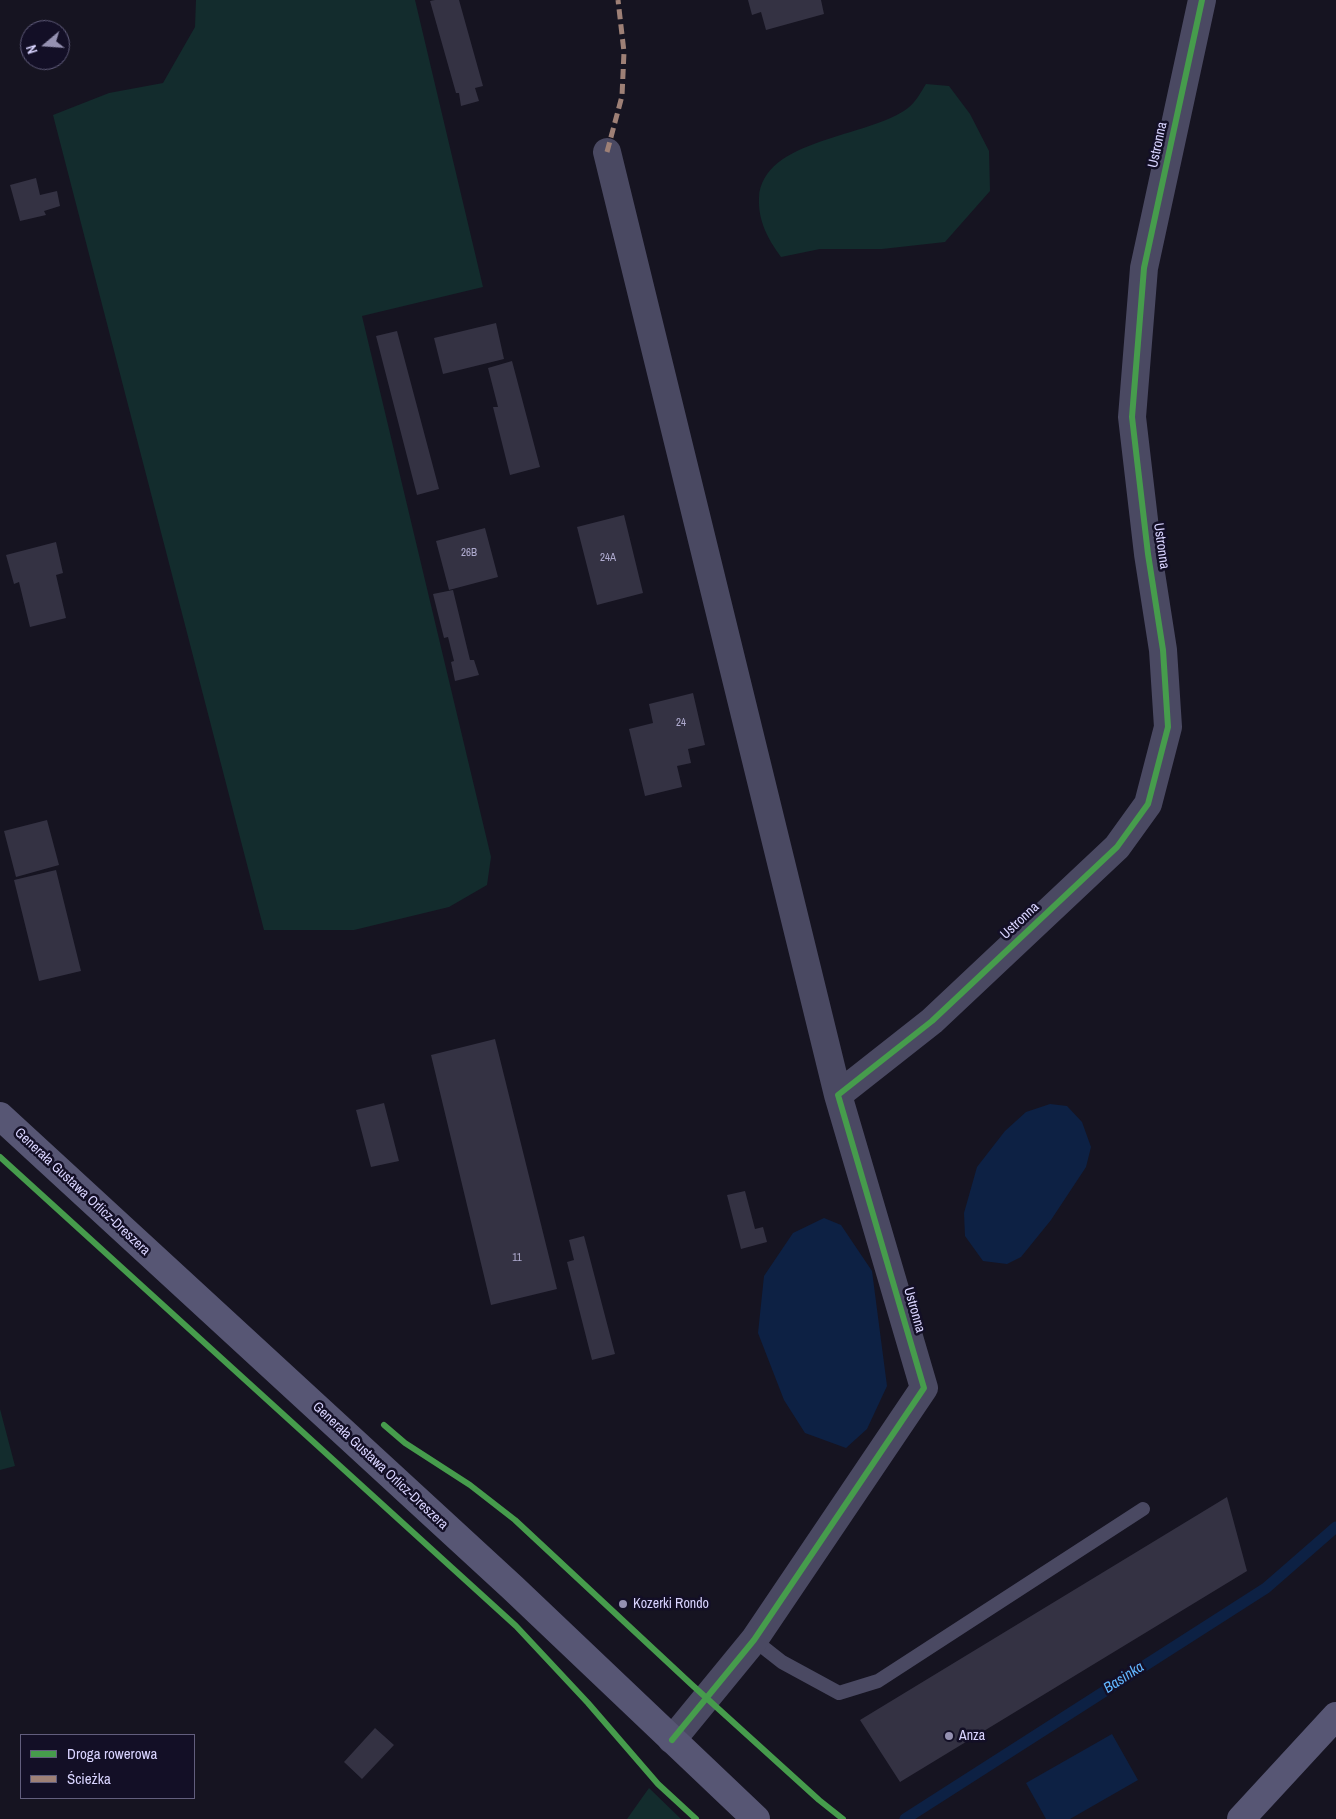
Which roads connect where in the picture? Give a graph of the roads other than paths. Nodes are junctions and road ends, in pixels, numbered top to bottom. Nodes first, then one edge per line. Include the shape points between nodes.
1 (1202, 0) edge
2 (606, 152) dead end
3 (838, 1094) junction
4 (0, 1116) edge
5 (1143, 1509) dead end
6 (754, 1640) junction
7 (1336, 1716) edge
8 (672, 1740) junction
9 (756, 1819) edge
10 (1240, 1819) edge

1 - 3 street, Ustronna via 1144,268 1132,417 1163,650 1168,727 1148,804 1117,847 939,1014
2 - 3 street
3 - 6 street, Ustronna via 924,1388
4 - 8 main road, Generała Gustawa Orlicz-Dreszera via 513,1588
5 - 6 lane via 878,1681 839,1693 782,1662
6 - 8 street, Ustronna
7 - 10 main road
8 - 9 main road, Generała Gustawa Orlicz-Dreszera

